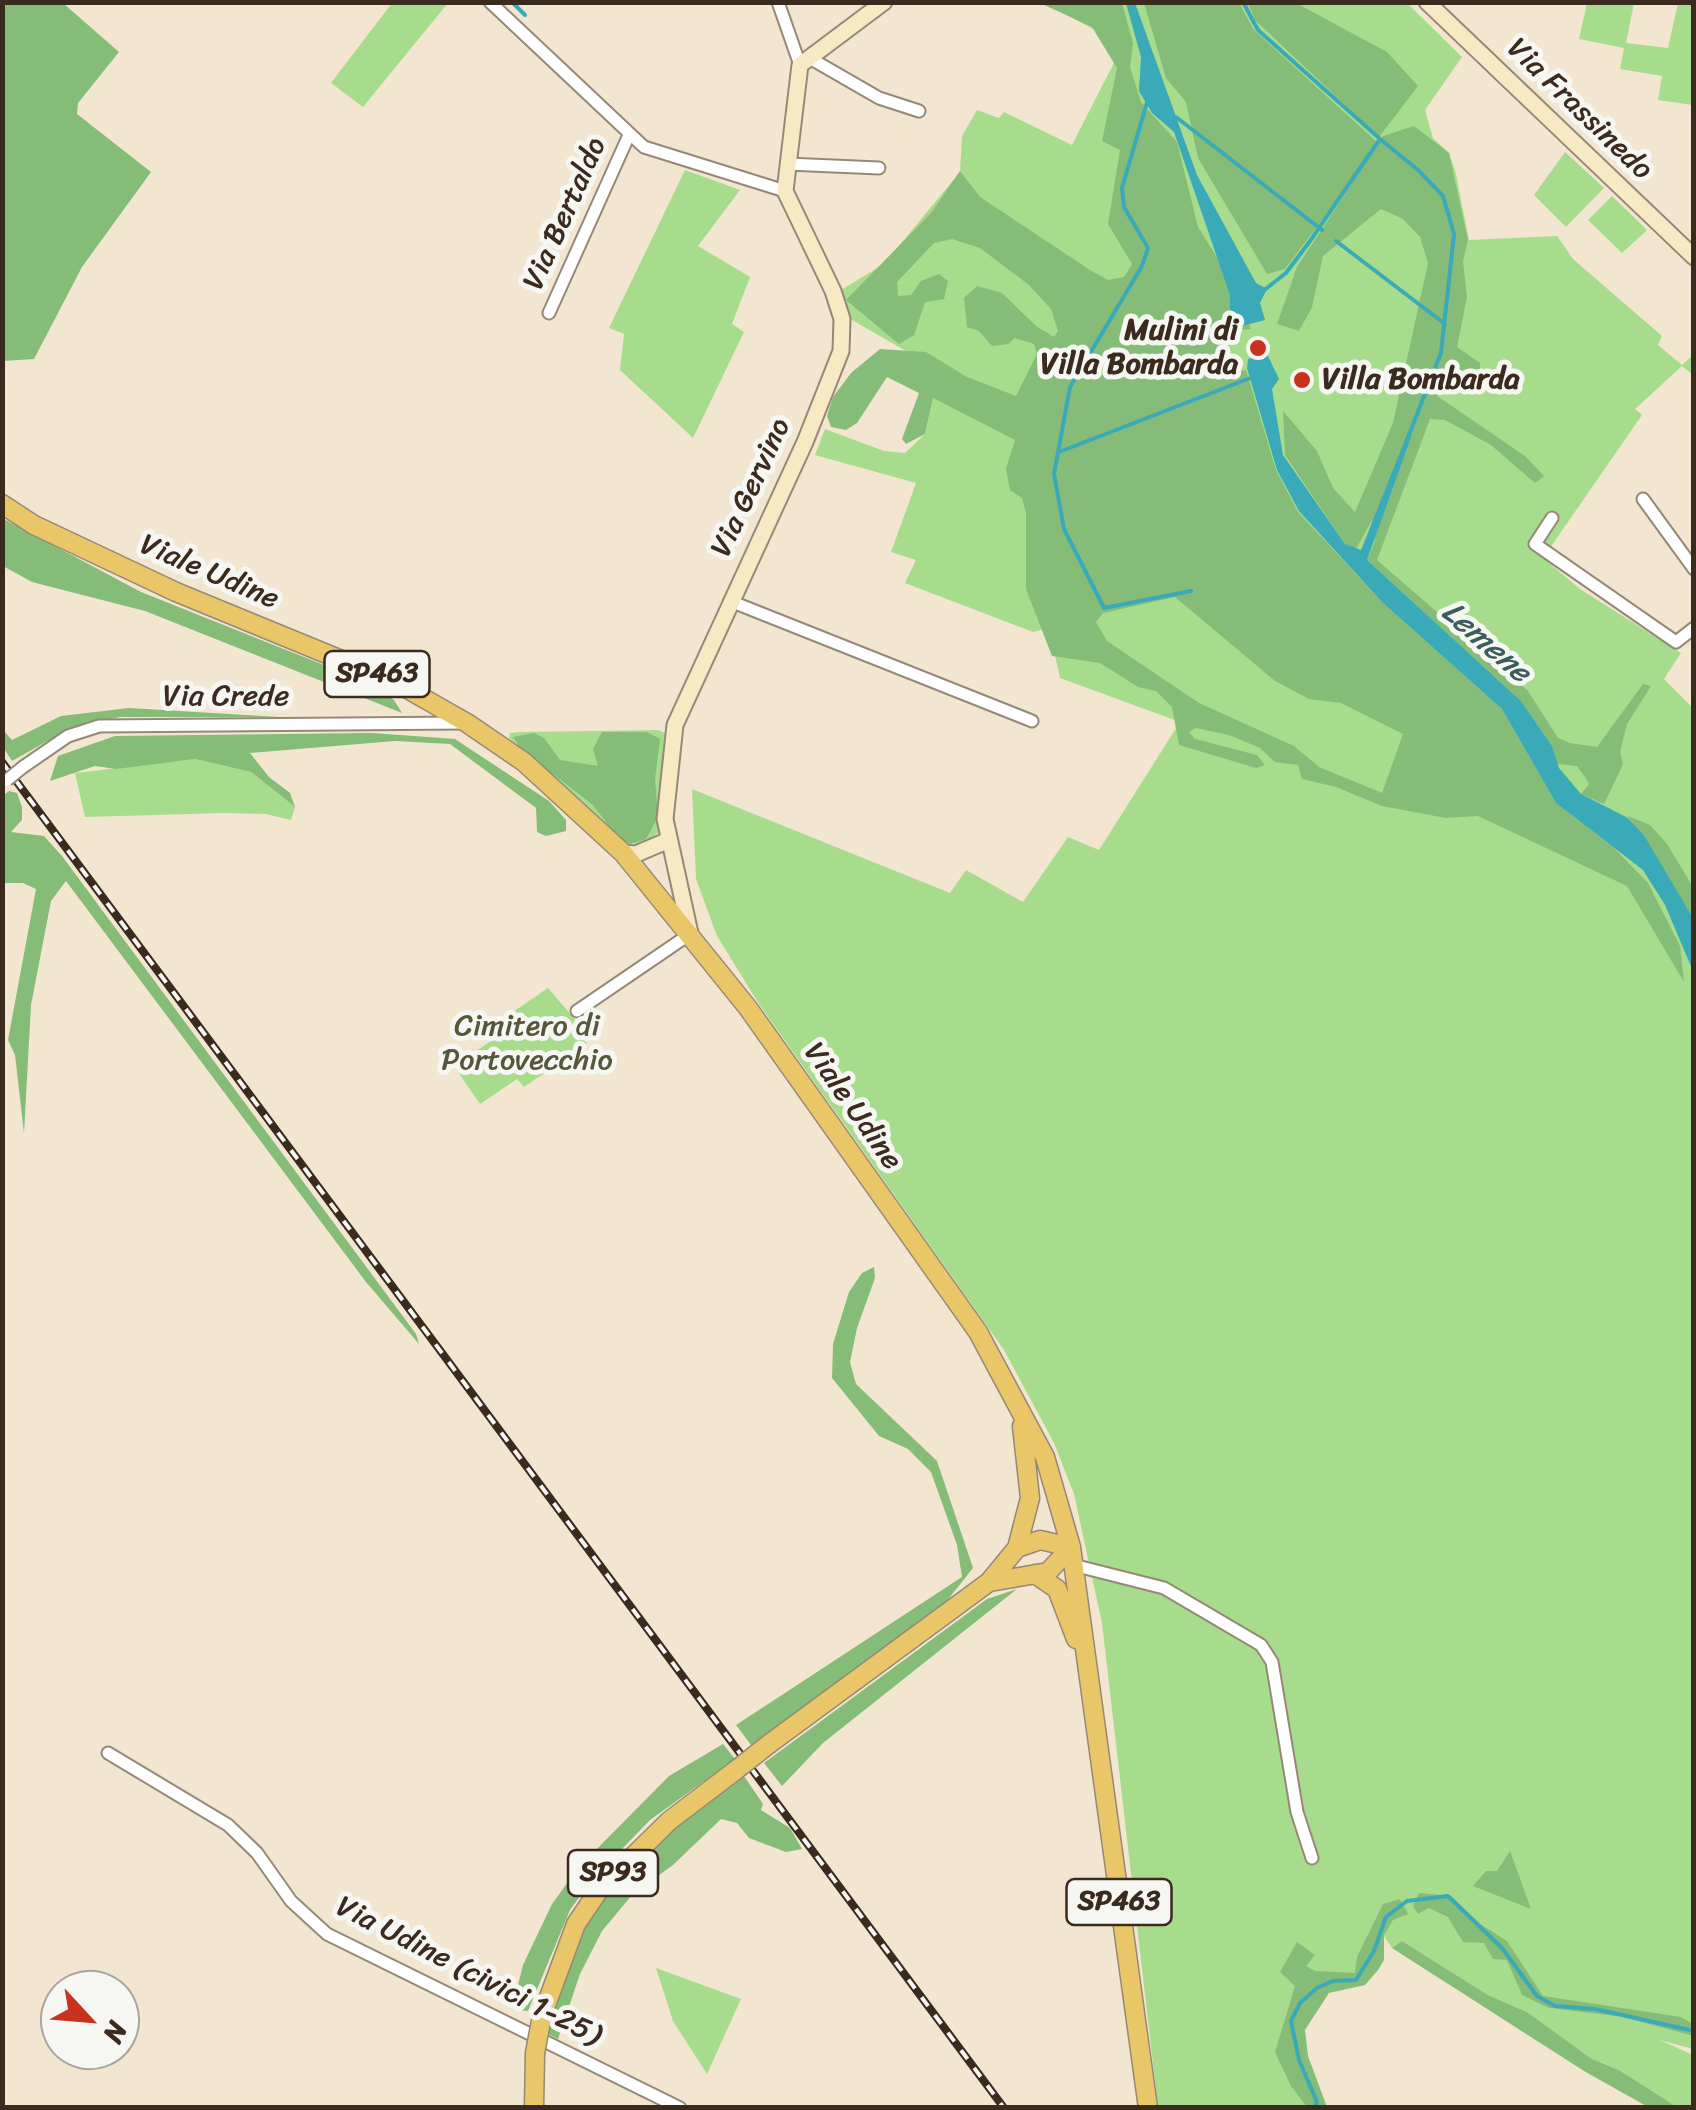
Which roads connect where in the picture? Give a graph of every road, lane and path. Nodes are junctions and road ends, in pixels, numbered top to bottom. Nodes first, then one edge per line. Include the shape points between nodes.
1 (490, 2) edge
2 (778, 2) edge
3 (884, 2) edge
4 (1426, 2) edge
5 (1442, 10) edge
6 (806, 63) junction
7 (919, 110) dead end
8 (629, 134) junction
9 (787, 164) junction
10 (880, 168) dead end
11 (780, 190) junction
12 (1694, 257) edge
13 (549, 313) dead end
14 (1643, 499) dead end
15 (2, 504) edge
16 (1552, 518) dead end
17 (1694, 569) edge
18 (730, 601) junction
19 (1694, 628) edge
20 (1032, 721) dead end
21 (467, 723) junction
22 (5, 782) edge
23 (669, 840) junction
24 (622, 853) junction
25 (690, 934) junction
26 (576, 1011) dead end
27 (1017, 1401) junction
28 (1016, 1548) junction
29 (1072, 1556) junction
30 (1035, 1574) junction
31 (989, 1582) junction
32 (1094, 1696) junction
33 (108, 1753) dead end
34 (1312, 1858) dead end
35 (534, 2108) edge
36 (680, 2108) edge
37 (1148, 2108) edge

1 - 8 street, Via Bertaldo
2 - 6 street
3 - 6 street
4 - 5 street, Via Frassinedo
5 - 12 street, Via Frassinedo
6 - 7 street
6 - 9 street, Via Gervino
8 - 11 street, Via Bertaldo via 644,147
8 - 13 street, Via Bertaldo
9 - 10 street
9 - 11 street, Via Gervino
11 - 18 street, Via Gervino via 833,291 842,319 841,352
14 - 17 street
15 - 21 main road, Viale Udine / SP463 via 176,592 395,682
16 - 19 street via 1535,544 1676,642
18 - 20 street
18 - 23 street, Via Gervino via 674,725 666,775
21 - 22 street, Via Crede, bridge via 99,726 68,736
21 - 24 main road, Viale Udine / SP463 via 524,762
23 - 24 street
23 - 25 street, Via Gervino
24 - 25 main road, Viale Udine / SP463
25 - 26 street
25 - 27 main road, Viale Udine / SP463 via 978,1332
27 - 28 main road, SP93 via 1030,1498
27 - 29 main road, Viale Udine / SP463 via 1045,1458
28 - 29 main road via 1040,1540
28 - 31 main road, SP93
29 - 30 main road, SP93
29 - 32 main road, Viale Udine / SP463
29 - 34 street via 1164,1588 1261,1646 1272,1662 1296,1812
30 - 31 main road, SP93
30 - 32 main road via 1057,1589
31 - 35 main road, SP93, bridge via 669,1821 599,1890 576,1924 542,2016
32 - 37 main road, Viale Udine / SP463
33 - 36 street, Via Udine (civici 1-25) via 228,1824 327,1934

